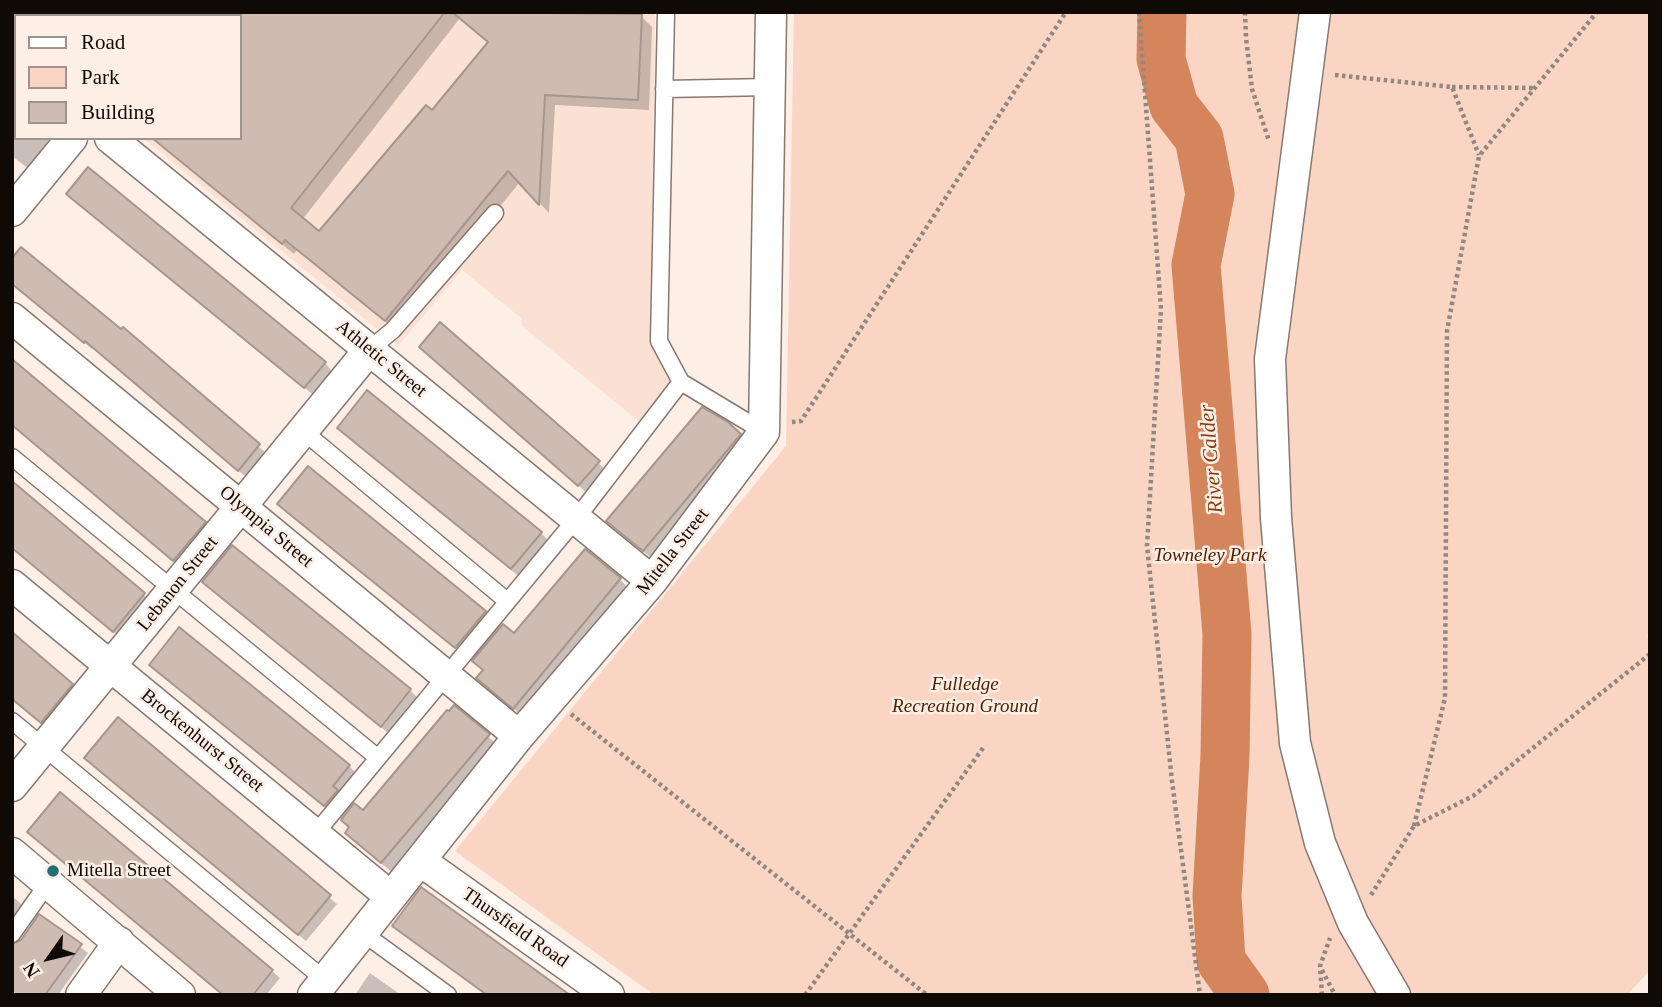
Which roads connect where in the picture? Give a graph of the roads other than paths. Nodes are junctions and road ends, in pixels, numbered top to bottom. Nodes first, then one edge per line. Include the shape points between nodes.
1 (666, 12) edge
2 (771, 12) edge
3 (1315, 12) edge
4 (770, 87) junction
5 (664, 89) junction
6 (70, 140) edge
7 (112, 140) edge
8 (15, 202) edge
9 (495, 213) dead end
10 (12, 318) edge
11 (369, 350) junction
12 (681, 382) junction
13 (303, 431) junction
14 (764, 432) junction
15 (12, 457) edge
16 (241, 507) junction
17 (576, 519) junction
18 (652, 580) junction
19 (12, 585) edge
20 (173, 589) junction
21 (508, 601) junction
22 (110, 666) junction
23 (446, 676) junction
24 (12, 721) edge
25 (519, 736) junction
26 (44, 747) junction
27 (378, 758) junction
28 (12, 786) edge
29 (315, 834) junction
30 (12, 853) edge
31 (422, 862) junction
32 (48, 883) junction
33 (391, 897) junction
34 (363, 933) junction
35 (12, 934) edge
36 (118, 942) junction
37 (319, 987) edge
38 (442, 993) edge
39 (81, 995) edge
40 (180, 995) edge
41 (609, 995) edge
42 (1395, 995) edge

1 - 5 lane
2 - 4 street
3 - 42 street via 1270,359 1276,518 1294,743 1320,843 1353,923
4 - 5 lane
4 - 14 street
5 - 12 lane via 659,341
6 - 8 street
7 - 11 street, Athletic Street
9 - 11 lane via 393,330
10 - 16 street, Olympia Street
11 - 13 street, Lebanon Street
11 - 17 street, Athletic Street
12 - 14 lane
12 - 17 lane
13 - 16 street, Lebanon Street
13 - 21 lane
14 - 18 street, Mitella Street
15 - 20 lane
16 - 20 street, Lebanon Street
16 - 23 street, Olympia Street
17 - 18 street, Athletic Street
17 - 21 lane
18 - 25 street, Mitella Street
19 - 22 street, Brockenhurst Street
20 - 22 street, Lebanon Street
20 - 27 lane
21 - 23 lane
22 - 26 street, Lebanon Street
22 - 29 street, Brockenhurst Street
23 - 25 street, Olympia Street
23 - 27 lane
24 - 26 lane
25 - 31 street, Mitella Street
26 - 28 street, Lebanon Street
26 - 37 lane
27 - 29 lane
29 - 33 street, Brockenhurst Street
30 - 32 street
31 - 33 street, Mitella Street
31 - 41 street, Thursfield Road
32 - 35 lane
32 - 36 street
33 - 34 street, Mitella Street
34 - 37 street, Mitella Street
34 - 38 lane
36 - 39 street
36 - 40 street

